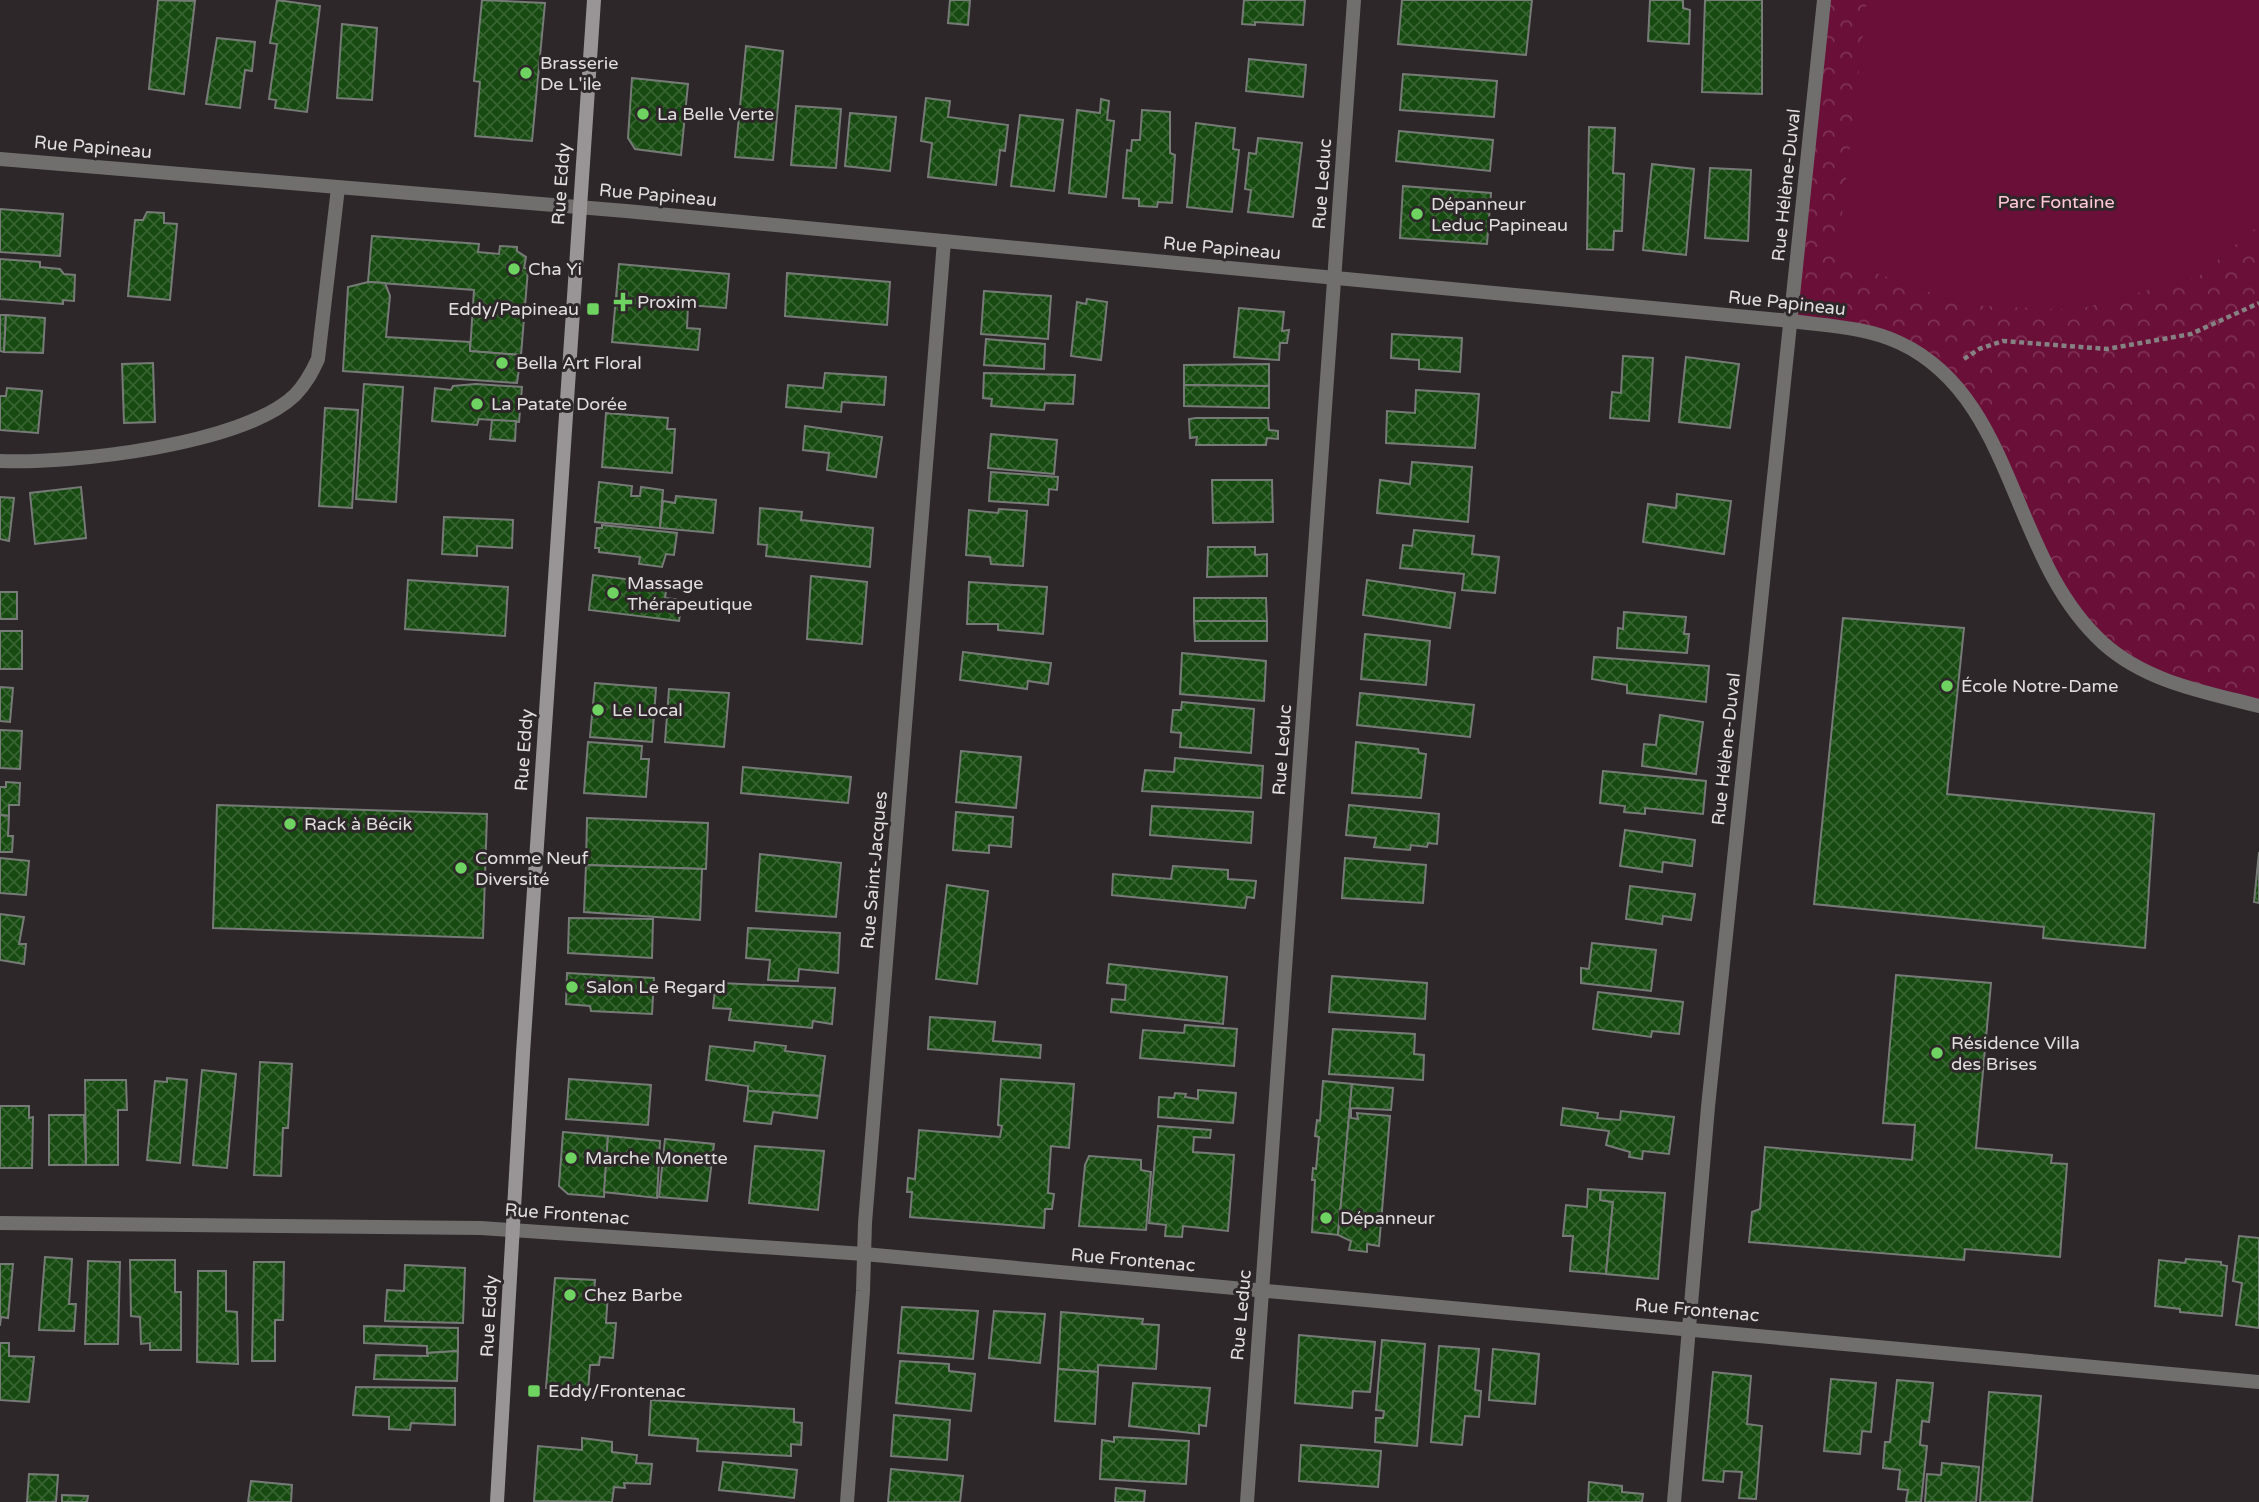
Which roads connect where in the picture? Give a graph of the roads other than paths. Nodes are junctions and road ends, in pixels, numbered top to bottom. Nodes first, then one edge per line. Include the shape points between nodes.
1 (594, 0) edge
2 (1354, 0) edge
3 (1824, 0) edge
4 (0, 159) edge
5 (338, 188) junction
6 (579, 208) junction
7 (944, 242) junction
8 (1334, 278) junction
9 (1791, 321) junction
10 (0, 461) edge
11 (2259, 706) edge
12 (0, 1223) edge
13 (513, 1230) junction
14 (864, 1254) junction
15 (1263, 1291) junction
16 (1688, 1329) junction
17 (2259, 1382) edge
18 (497, 1502) edge
19 (847, 1502) edge
20 (1247, 1502) edge
21 (1674, 1502) edge

1 - 6 main road, Rue Eddy
2 - 8 street, Rue Leduc
3 - 9 street, Rue Hélène-Duval
4 - 5 street, Rue Papineau
5 - 6 street, Rue Papineau
5 - 10 street via 318,359 295,395 252,420 182,441 100,458
6 - 7 street, Rue Papineau
6 - 13 main road, Rue Eddy
7 - 8 street, Rue Papineau
7 - 14 street, Rue Saint-Jacques
8 - 9 street, Rue Papineau
8 - 15 street, Rue Leduc
9 - 11 street, Rue Papineau via 1860,331 1897,342 1929,359 1957,384 1987,432 2054,584 2104,644 2133,665 2168,681
9 - 16 street, Rue Hélène-Duval via 1710,1079
12 - 13 street, Rue Frontenac
13 - 14 street, Rue Frontenac
13 - 18 main road, Rue Eddy
14 - 15 street, Rue Frontenac
14 - 19 street, Rue Saint-Jacques
15 - 16 street, Rue Frontenac
15 - 20 street, Rue Leduc
16 - 17 street, Rue Frontenac
16 - 21 street, Rue Hélène-Duval

